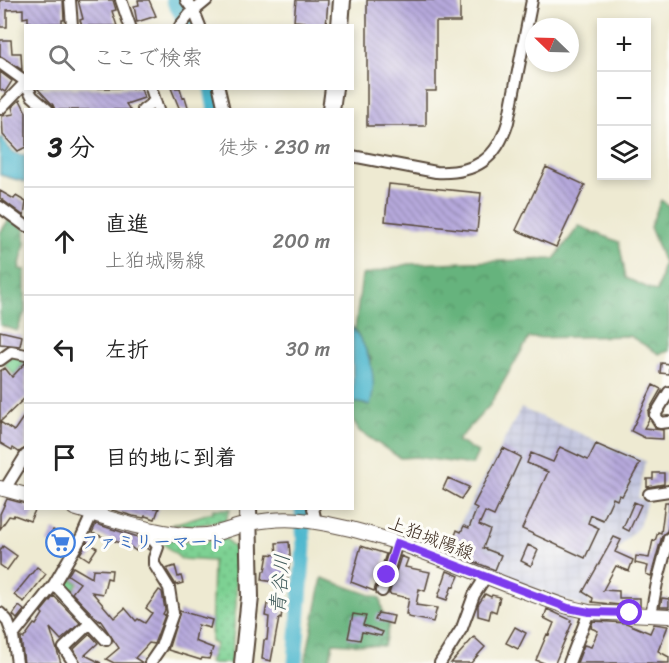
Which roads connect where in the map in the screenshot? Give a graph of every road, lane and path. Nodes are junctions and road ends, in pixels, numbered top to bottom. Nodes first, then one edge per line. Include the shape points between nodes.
1 (70, 0) edge
2 (121, 0) edge
3 (186, 0) edge
4 (207, 0) edge
5 (342, 0) edge
6 (531, 0) edge
7 (192, 13) junction
8 (72, 24) edge
9 (129, 24) edge
10 (182, 24) edge
11 (199, 24) edge
12 (340, 24) edge
13 (0, 63) edge
14 (24, 81) edge
15 (24, 83) edge
16 (29, 90) edge
17 (152, 90) edge
18 (219, 90) edge
19 (334, 90) edge
20 (156, 105) edge
21 (46, 108) edge
22 (224, 108) edge
23 (331, 108) edge
24 (0, 109) edge
25 (354, 156) edge
26 (0, 207) edge
27 (24, 225) edge
28 (24, 355) edge
29 (0, 360) edge
30 (669, 392) edge
31 (669, 422) edge
32 (24, 458) edge
33 (3, 488) edge
34 (669, 491) edge
35 (24, 494) edge
36 (649, 494) dead end
37 (80, 510) edge
38 (92, 514) junction
39 (248, 516) edge
40 (313, 517) edge
41 (139, 526) junction
42 (669, 538) edge
43 (397, 543) junction
44 (485, 578) junction
45 (54, 584) junction
46 (382, 591) dead end
47 (589, 612) junction
48 (0, 613) edge
49 (651, 614) junction
50 (669, 616) edge
51 (89, 624) junction
52 (13, 636) junction
53 (106, 640) dead end
54 (17, 663) edge
55 (74, 663) edge
56 (150, 663) edge
57 (243, 663) edge
58 (440, 663) edge
59 (569, 663) edge

1 - 8 street
2 - 9 street
3 - 7 street
4 - 7 street
5 - 12 highway
6 - 25 street via 504,137 487,158 474,168 450,173
7 - 10 street
7 - 11 street
13 - 14 street
15 - 24 street
16 - 21 street
17 - 20 street
18 - 22 street
19 - 23 highway
26 - 27 street
28 - 29 street via 12,352
30 - 31 street via 655,415 660,423
32 - 33 street
33 - 35 main road
34 - 36 street
37 - 38 main road, 上狛城陽線
38 - 41 main road, 上狛城陽線
38 - 45 street
39 - 40 main road, 上狛城陽線
39 - 41 main road, 上狛城陽線 via 208,535 166,533
39 - 57 highway via 250,597
40 - 43 main road, 上狛城陽線
41 - 56 street via 158,547 154,564 169,588 174,613
42 - 49 street
43 - 44 main road, 上狛城陽線
43 - 46 street
44 - 47 main road, 上狛城陽線
44 - 58 street via 462,628
45 - 51 street
45 - 52 street
47 - 49 main road, 上狛城陽線
47 - 59 street
48 - 52 street
49 - 50 main road, 上狛城陽線
51 - 53 street
51 - 55 street via 64,648
52 - 54 street

